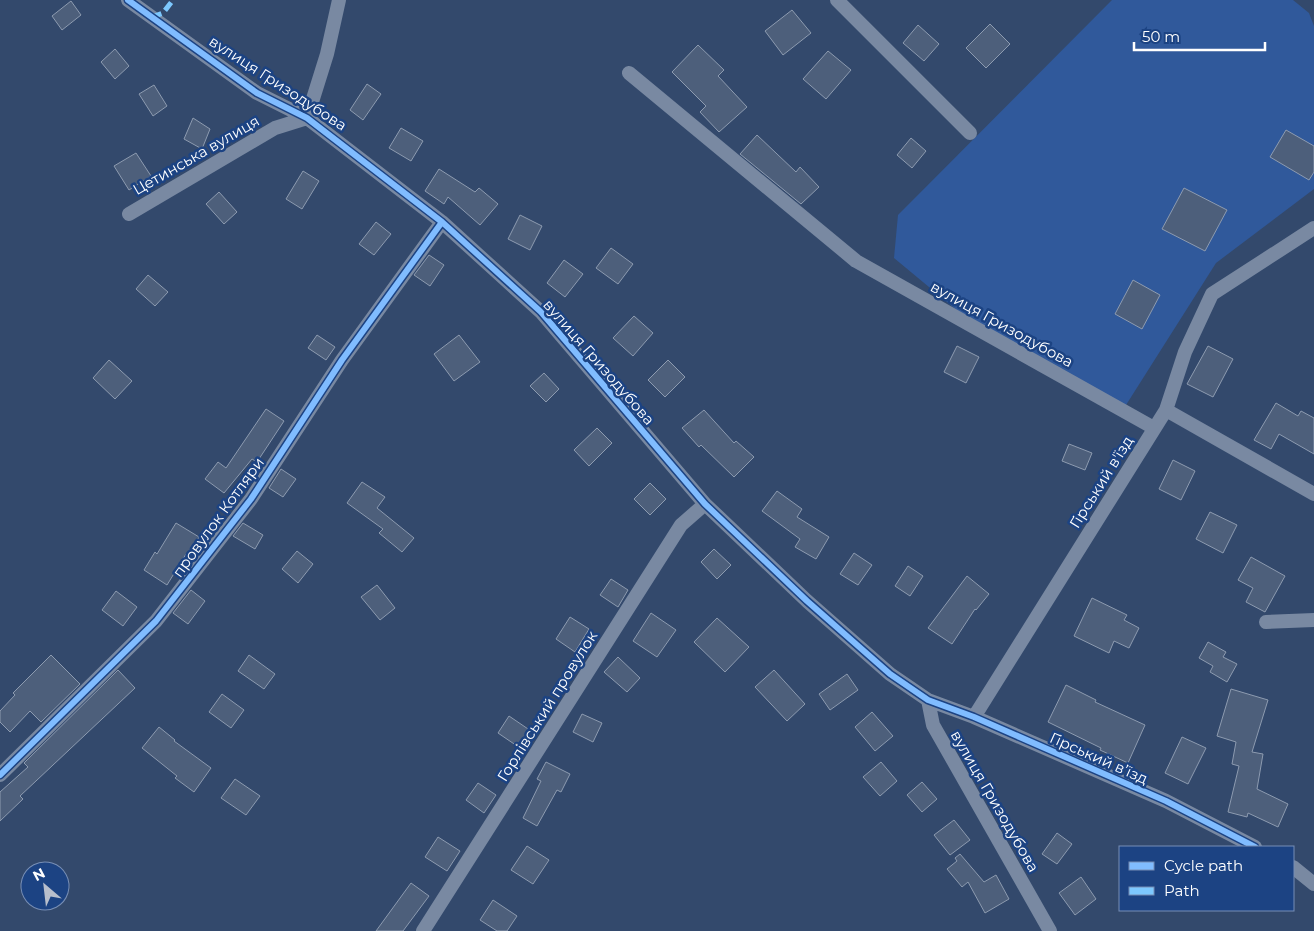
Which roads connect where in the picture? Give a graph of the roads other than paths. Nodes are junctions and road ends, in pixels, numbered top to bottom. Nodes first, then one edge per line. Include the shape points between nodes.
1 (128, 0) edge
2 (338, 0) edge
3 (837, 0) edge
4 (629, 73) dead end
5 (306, 118) junction
6 (970, 133) dead end
7 (129, 214) dead end
8 (442, 222) junction
9 (1314, 228) edge
10 (1166, 410) junction
11 (1154, 428) junction
12 (1314, 494) edge
13 (705, 504) junction
14 (1314, 620) edge
15 (1266, 622) dead end
16 (928, 700) junction
17 (974, 717) junction
18 (0, 775) edge
19 (1254, 846) edge
20 (1294, 868) edge
21 (1314, 884) edge
22 (423, 931) edge
23 (1050, 931) edge

1 - 5 street, вулиця Гризодубова via 257,93
2 - 5 street via 327,54
3 - 6 street
4 - 11 street, вулиця Гризодубова via 856,262
5 - 7 street, Цетинська вулиця via 275,128
5 - 8 street, вулиця Гризодубова
8 - 13 street, вулиця Гризодубова via 541,312
8 - 18 street, провулок Котляри via 342,360 251,499 156,621
9 - 10 street, Гірський в'їзд via 1212,294 1185,352
10 - 11 street, Гірський в'їзд
10 - 12 street
11 - 17 street, Гірський в'їзд
13 - 16 street, вулиця Гризодубова via 820,614 890,674
13 - 22 street, Горлівський провулок via 682,525
14 - 15 street
16 - 17 street, Гірський в’їзд
16 - 23 street, вулиця Гризодубова via 933,725
17 - 19 street, Гірський в’їзд via 1166,801
20 - 21 street

